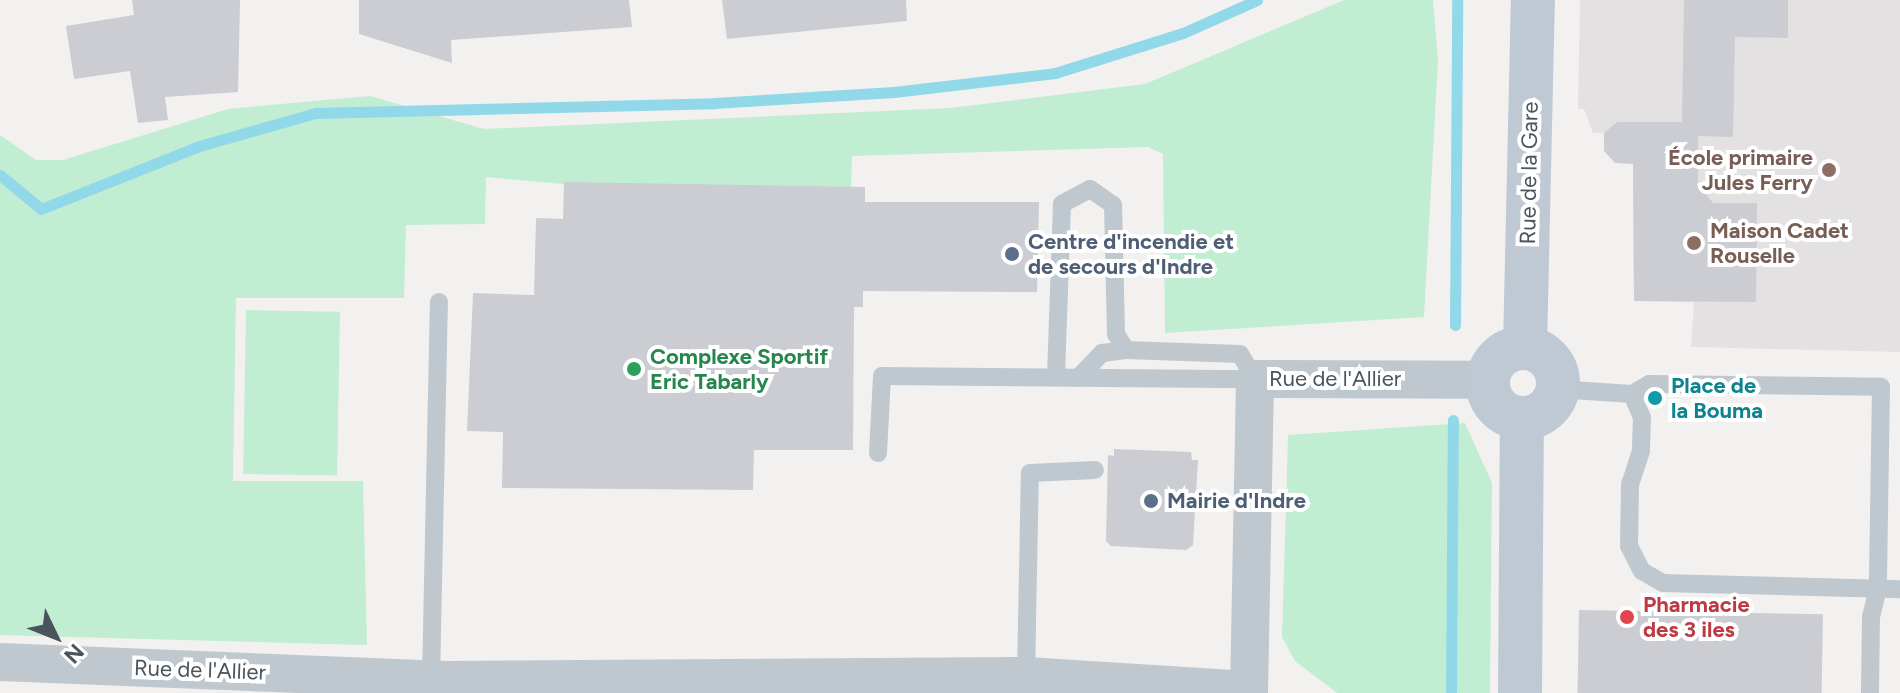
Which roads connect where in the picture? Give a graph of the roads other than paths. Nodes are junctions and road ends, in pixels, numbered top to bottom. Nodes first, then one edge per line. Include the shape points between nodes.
1 (1533, 0) edge
2 (439, 302) dead end
3 (1525, 347) junction
4 (1126, 350) junction
5 (1056, 377) junction
6 (1078, 378) junction
7 (1255, 379) junction
8 (1488, 380) junction
9 (1557, 389) junction
10 (1632, 394) junction
11 (1522, 418) junction
12 (878, 453) dead end
13 (1095, 470) dead end
14 (1878, 589) junction
15 (1900, 589) edge
16 (0, 662) edge
17 (1026, 676) junction
18 (431, 679) junction
19 (1249, 691) edge
20 (1520, 693) edge
21 (1870, 693) edge

1 - 3 main road, Rue de la Gare
2 - 18 lane
3 - 8 main road via 1507,351 1494,363
3 - 9 main road via 1553,363
4 - 5 lane via 1116,334 1113,205 1090,189 1062,204
4 - 6 lane via 1102,353
4 - 7 lane via 1240,354
5 - 6 lane
5 - 12 lane via 882,376
6 - 7 lane
7 - 8 street, Rue de l'Allier
7 - 19 street, Rue de l'Allier
8 - 11 main road via 1496,406
9 - 10 lane
9 - 11 main road via 1541,414
10 - 14 lane via 1642,418 1641,451 1630,484 1629,546 1642,571 1663,583
10 - 14 lane via 1649,384 1881,387
11 - 20 main road
13 - 17 lane via 1030,473
14 - 15 lane
14 - 21 lane via 1871,617
16 - 18 street, Rue de l'Allier
17 - 18 street, Rue de l'Allier
17 - 19 street, Rue de l'Allier

